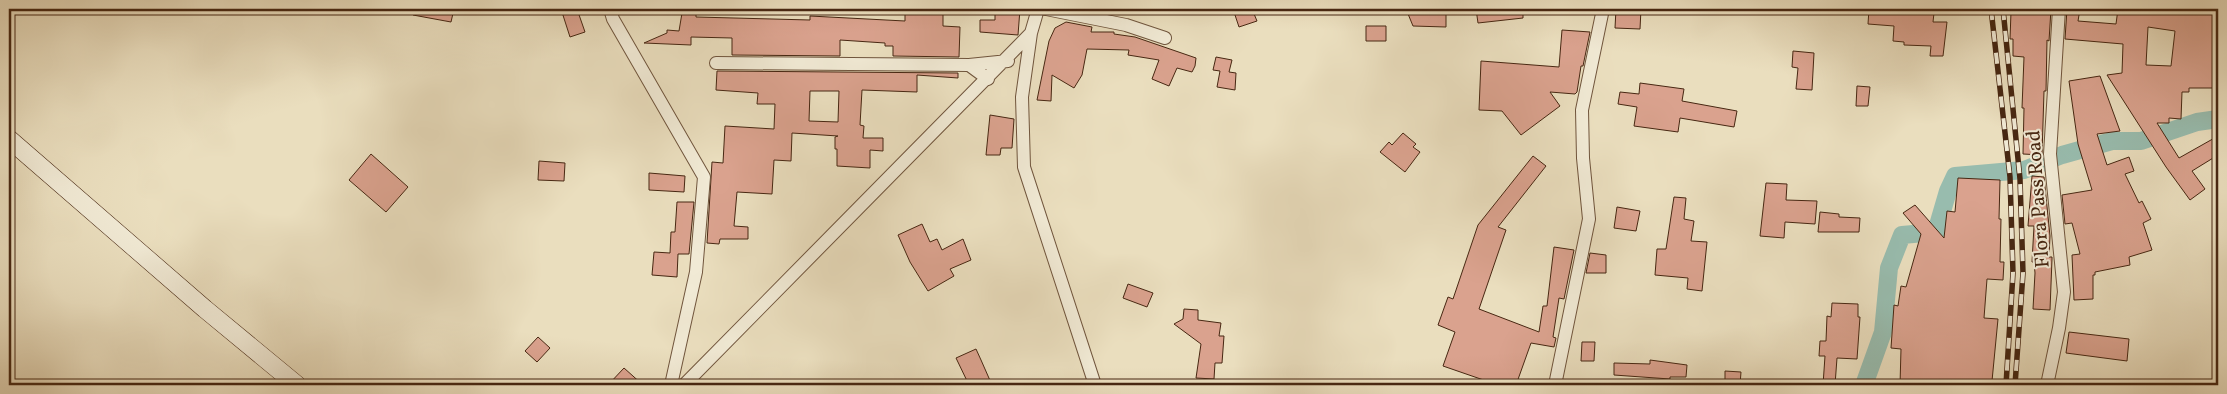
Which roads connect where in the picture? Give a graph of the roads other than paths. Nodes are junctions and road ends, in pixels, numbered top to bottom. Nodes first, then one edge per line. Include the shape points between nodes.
1 (610, 9) edge
2 (1038, 9) edge
3 (1046, 9) edge
4 (1603, 9) edge
5 (2060, 9) edge
6 (1031, 33) junction
7 (1165, 38) dead end
8 (1027, 60) junction
9 (1005, 61) junction
10 (716, 63) dead end
11 (969, 65) junction
12 (988, 78) junction
13 (9, 140) edge
14 (297, 385) edge
15 (671, 385) edge
16 (684, 385) edge
17 (1095, 385) edge
18 (1555, 385) edge
19 (2048, 385) edge

1 - 15 street via 704,177 696,272
2 - 6 street
3 - 7 street via 1126,25
4 - 18 street via 1582,110 1583,158 1590,219
5 - 19 street, Flora Pass Road via 2050,154 2064,292
6 - 8 street
6 - 9 street
8 - 9 street
8 - 17 street via 1022,97 1024,167
9 - 11 street
9 - 12 street
10 - 11 street
11 - 12 street
12 - 16 street
13 - 14 main road

